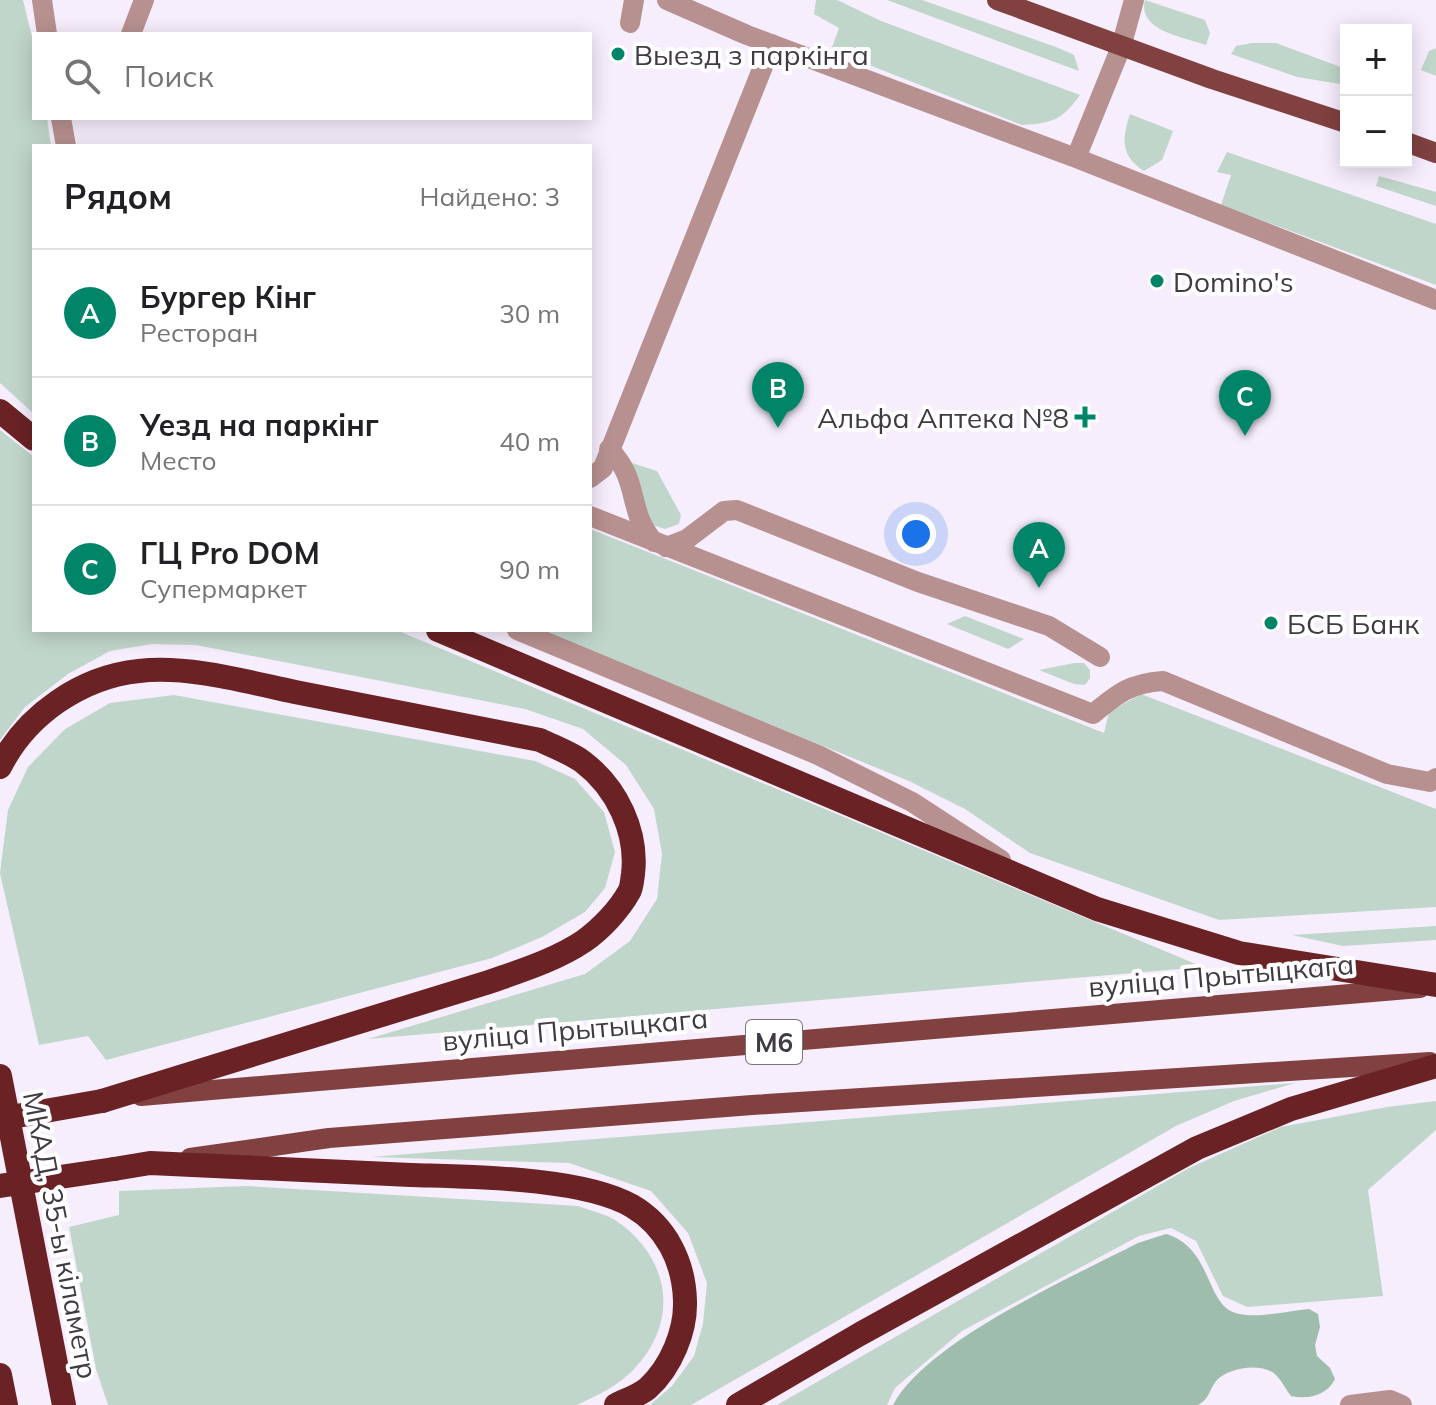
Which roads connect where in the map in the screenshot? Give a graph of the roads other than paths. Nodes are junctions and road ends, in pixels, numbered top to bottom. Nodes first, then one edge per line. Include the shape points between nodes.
1 (42, 0) edge
2 (144, 0) edge
3 (634, 0) edge
4 (667, 0) edge
5 (997, 0) edge
6 (1134, 0) edge
7 (630, 23) dead end
8 (47, 32) edge
9 (132, 32) edge
10 (772, 44) junction
11 (1121, 47) junction
12 (61, 120) edge
13 (1340, 121) edge
14 (66, 144) edge
15 (1412, 144) edge
16 (1436, 153) edge
17 (1076, 158) junction
18 (1436, 300) edge
19 (0, 411) edge
20 (32, 437) edge
21 (609, 449) junction
22 (592, 476) edge
23 (592, 517) edge
24 (660, 544) junction
25 (443, 632) edge
26 (522, 632) edge
27 (1100, 657) dead end
28 (0, 767) edge
29 (1436, 778) edge
30 (1038, 884) junction
31 (1436, 986) edge
32 (1436, 1064) edge
33 (0, 1076) edge
34 (107, 1100) junction
35 (0, 1119) edge
36 (150, 1163) junction
37 (0, 1186) edge
38 (53, 1352) junction
39 (0, 1375) edge
40 (6, 1405) edge
41 (64, 1405) edge
42 (77, 1405) edge
43 (616, 1405) edge
44 (738, 1405) edge
45 (1350, 1405) edge
46 (1402, 1405) edge

1 - 8 lane
2 - 9 lane
3 - 7 lane
4 - 10 lane
5 - 11 main road
6 - 11 lane
10 - 17 lane
10 - 21 lane
11 - 13 main road
11 - 17 lane
12 - 14 lane
15 - 16 main road
17 - 18 lane
19 - 20 highway
21 - 22 lane via 603,468
21 - 24 lane via 629,476 638,517
23 - 24 lane
24 - 27 lane via 687,539 724,511 737,510 918,582 1049,626
24 - 29 lane via 1093,714 1120,692 1163,681 1387,774 1430,782
25 - 30 highway
26 - 30 lane via 818,755 912,802
28 - 34 highway via 29,726 55,702 94,683 139,671 200,673 540,740 582,761 606,783 630,831 635,856 631,890 582,942 489,982
30 - 31 highway via 1097,909 1239,953
31 - 34 main road, вуліца Прытыцкага / М6
32 - 36 main road, М6 via 705,1108 329,1138
32 - 44 highway via 1291,1109 1197,1148
33 - 38 highway, МКАД, 35-ы кіламетр
34 - 35 highway, М6, bridge
36 - 37 highway, М6, bridge
36 - 43 highway via 536,1182 588,1190 630,1205 658,1225 674,1251 685,1281 685,1311 679,1341 647,1389
38 - 41 highway, МКАД, 35-ы кіламетр
38 - 42 highway
39 - 40 highway
45 - 46 lane via 1390,1400

